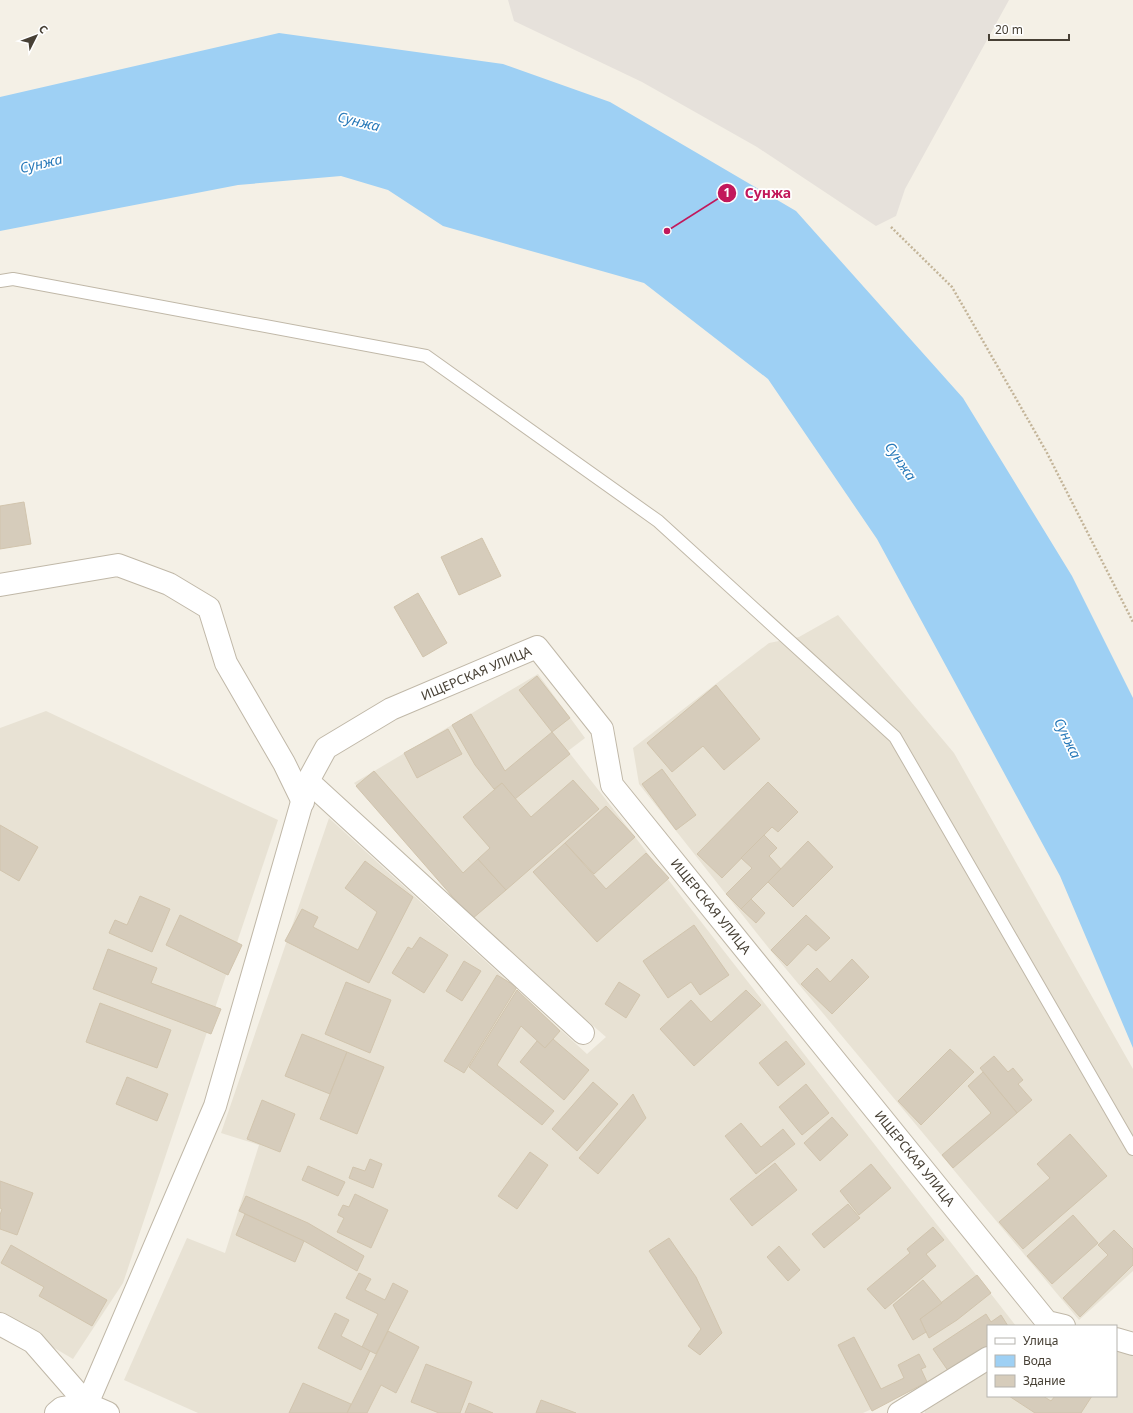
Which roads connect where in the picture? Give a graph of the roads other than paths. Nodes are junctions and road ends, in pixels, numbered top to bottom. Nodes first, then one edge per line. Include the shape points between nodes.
1 (0, 281) edge
2 (0, 586) edge
3 (308, 781) junction
4 (303, 802) junction
5 (583, 1033) dead end
6 (1133, 1149) edge
7 (0, 1324) edge
8 (1050, 1325) edge
9 (1117, 1339) edge
10 (1133, 1344) edge
11 (987, 1359) edge
12 (87, 1404) junction
13 (56, 1413) edge
14 (108, 1413) edge
15 (899, 1413) edge

1 - 6 lane via 13,279 426,356 658,521 895,737
2 - 4 street via 118,566 169,584 209,608 226,663 284,763
3 - 4 street
3 - 5 street
3 - 8 street, ИЩЕРСКАЯ УЛИЦА via 326,748 391,709 537,647 602,729 612,784
4 - 12 street via 215,1106
7 - 12 street via 33,1342
9 - 10 street
11 - 15 street
12 - 13 street via 62,1408
12 - 14 street

